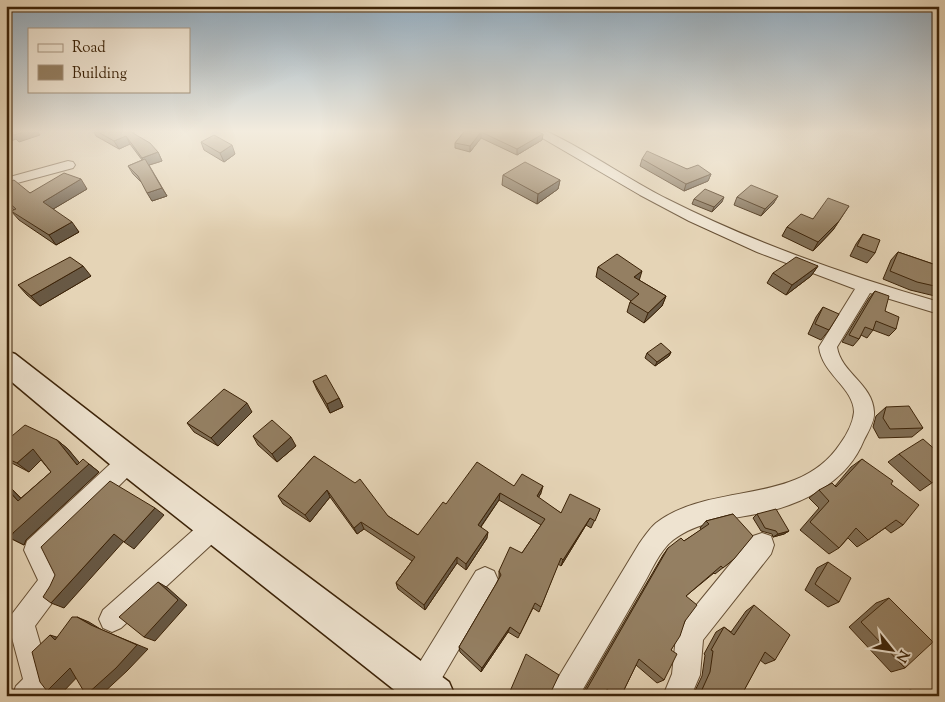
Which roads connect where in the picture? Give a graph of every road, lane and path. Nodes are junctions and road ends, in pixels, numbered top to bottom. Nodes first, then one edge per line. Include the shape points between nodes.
1 (68, 165) dead end
2 (599, 165) edge
3 (6, 182) edge
4 (865, 287) junction
5 (939, 308) edge
6 (6, 361) edge
7 (129, 461) junction
8 (215, 526) junction
9 (762, 545) dead end
10 (485, 580) dead end
11 (112, 619) dead end
12 (429, 690) edge
13 (26, 696) edge
14 (563, 696) edge
15 (677, 696) edge

1 - 3 street
2 - 4 street via 660,201 708,224 793,262
4 - 5 street
4 - 14 street via 828,347 829,357 857,390 864,413 855,442 844,457 829,474 805,488 769,501 709,510 663,533
6 - 7 main road
7 - 8 main road
7 - 13 street via 36,550 52,582 21,623 38,684
8 - 11 street
8 - 12 main road
9 - 15 street via 694,629 687,650 686,675
10 - 12 street

